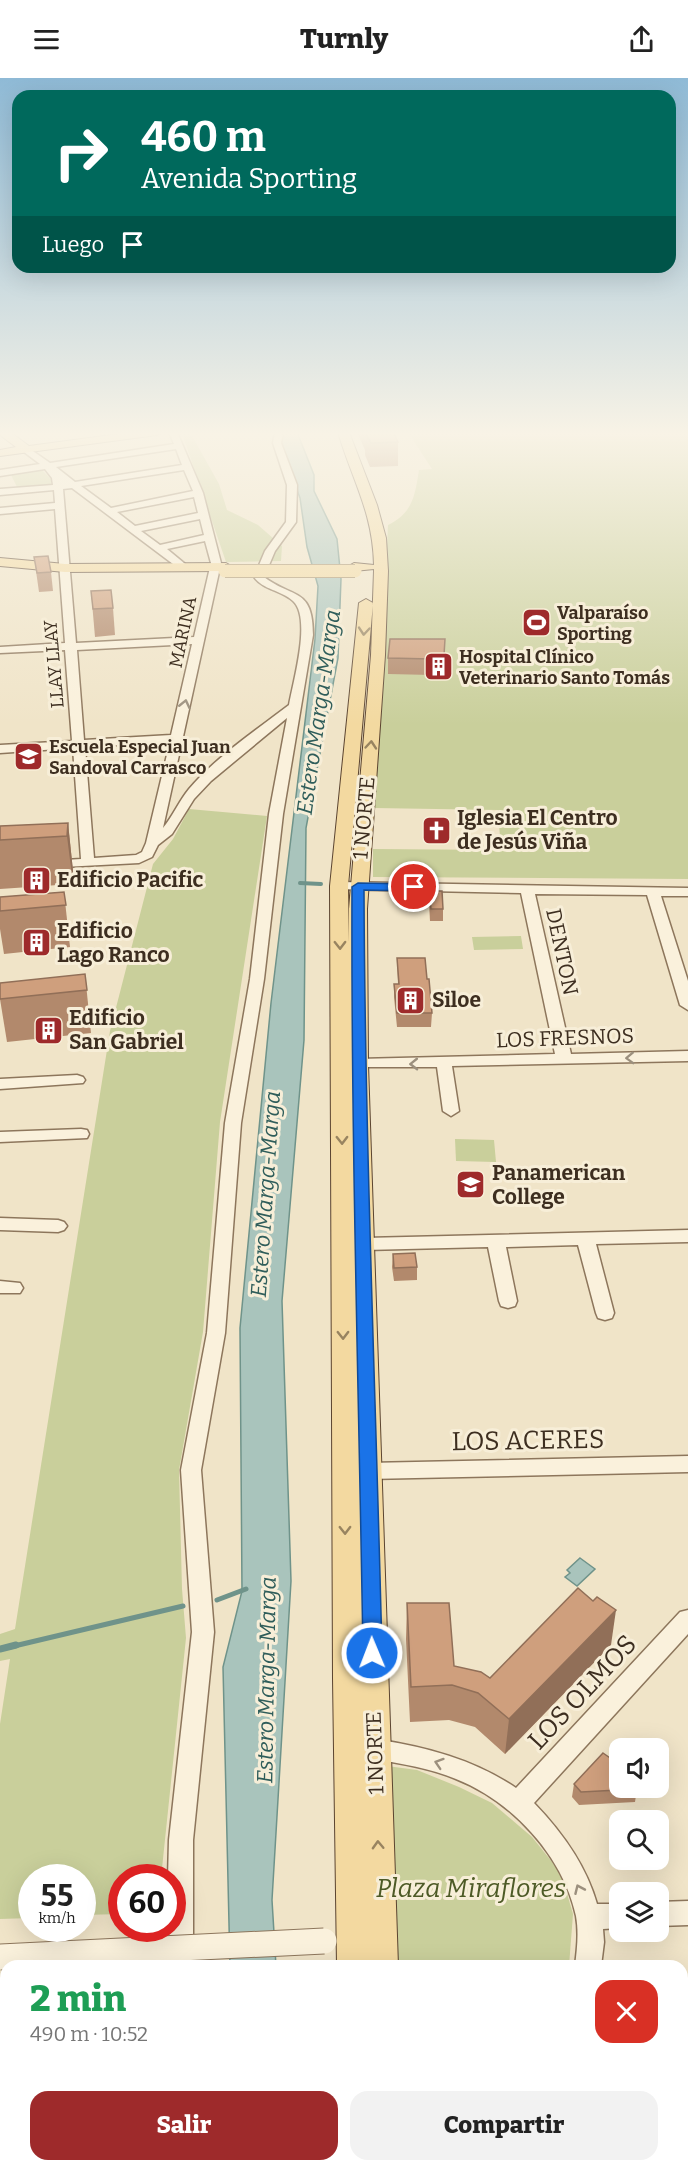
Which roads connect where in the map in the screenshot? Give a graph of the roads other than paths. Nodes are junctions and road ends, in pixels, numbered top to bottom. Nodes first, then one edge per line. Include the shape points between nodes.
1 (61, 530) edge
2 (135, 530) edge
3 (208, 530) edge
4 (285, 530) edge
5 (366, 530) edge
6 (378, 530) edge
7 (210, 537) junction
8 (159, 548) junction
9 (0, 562) edge
10 (65, 568) junction
11 (185, 568) junction
12 (222, 569) junction
13 (362, 569) junction
14 (381, 587) junction
15 (200, 640) junction
16 (70, 646) junction
17 (0, 650) edge
18 (295, 706) junction
19 (178, 738) junction
20 (79, 744) junction
21 (0, 749) edge
22 (153, 843) junction
23 (88, 862) junction
24 (33, 866) edge
25 (348, 886) junction
26 (527, 889) junction
27 (653, 891) junction
28 (688, 892) edge
29 (688, 1005) edge
30 (688, 1056) edge
31 (564, 1059) junction
32 (444, 1063) junction
33 (358, 1065) junction
34 (77, 1080) dead end
35 (0, 1084) edge
36 (451, 1110) dead end
37 (81, 1134) dead end
38 (0, 1137) edge
39 (0, 1224) edge
40 (58, 1226) dead end
41 (688, 1236) edge
42 (585, 1238) junction
43 (496, 1241) junction
44 (364, 1244) junction
45 (508, 1300) dead end
46 (604, 1312) dead end
47 (688, 1464) edge
48 (368, 1471) junction
49 (688, 1619) edge
50 (362, 1749) junction
51 (518, 1803) junction
52 (688, 1913) edge
53 (669, 1914) edge
54 (609, 1916) edge
55 (588, 1917) junction
56 (358, 1950) edge
57 (0, 1957) edge
58 (180, 1960) edge
59 (589, 1960) edge

1 - 10 street, LLAY LLAY
2 - 8 street
3 - 7 street, MARINA
4 - 18 street via 270,551 259,577 303,602 308,621
5 - 13 main road, 1 NORTE via 368,537
6 - 14 main road, 1 NORTE
7 - 8 street
7 - 12 street, MARINA
8 - 11 street
9 - 10 main road
10 - 11 main road
10 - 16 street, LLAY LLAY
11 - 12 main road
12 - 13 main road, bridge
12 - 15 street, MARINA
13 - 14 main road
13 -> 25 main road, 1 NORTE
25 -> 14 main road, 1 NORTE via 372,729
15 - 16 street
19 -> 15 street, MARINA
16 - 17 street
16 - 20 street, LLAY LLAY
18 - 22 street via 225,758 193,792 167,834
18 - 58 street via 233,1123 216,1333 191,1470 203,1632 181,1840
19 - 20 street
19 - 22 street, MARINA
20 - 21 street
20 - 23 street, LLAY LLAY
22 - 23 street via 147,854 138,859
23 - 24 street
25 - 26 street
25 - 33 main road, 1 NORTE
25 -> 50 main road, 1 NORTE via 347,1678
26 - 27 street
26 - 31 street, DENTON
27 - 28 street
27 - 29 street
30 -> 31 street, LOS FRESNOS
31 - 32 street, LOS FRESNOS
32 -> 33 street, LOS FRESNOS
32 - 36 street
33 - 44 main road, 1 NORTE
34 - 35 street
37 - 38 street
39 - 40 street
41 - 42 street
42 - 43 street
42 - 46 street
43 - 44 street
43 - 45 street
44 - 48 main road, 1 NORTE
47 - 48 street, LOS ACERES
48 - 50 main road, 1 NORTE
49 - 51 street, LOS OLMOS
51 -> 50 street via 489,1782 414,1754
50 - 56 main road, 1 NORTE
55 -> 51 street via 581,1892 561,1854
52 - 53 street
54 - 55 street
55 - 59 street
56 - 57 street, bridge

